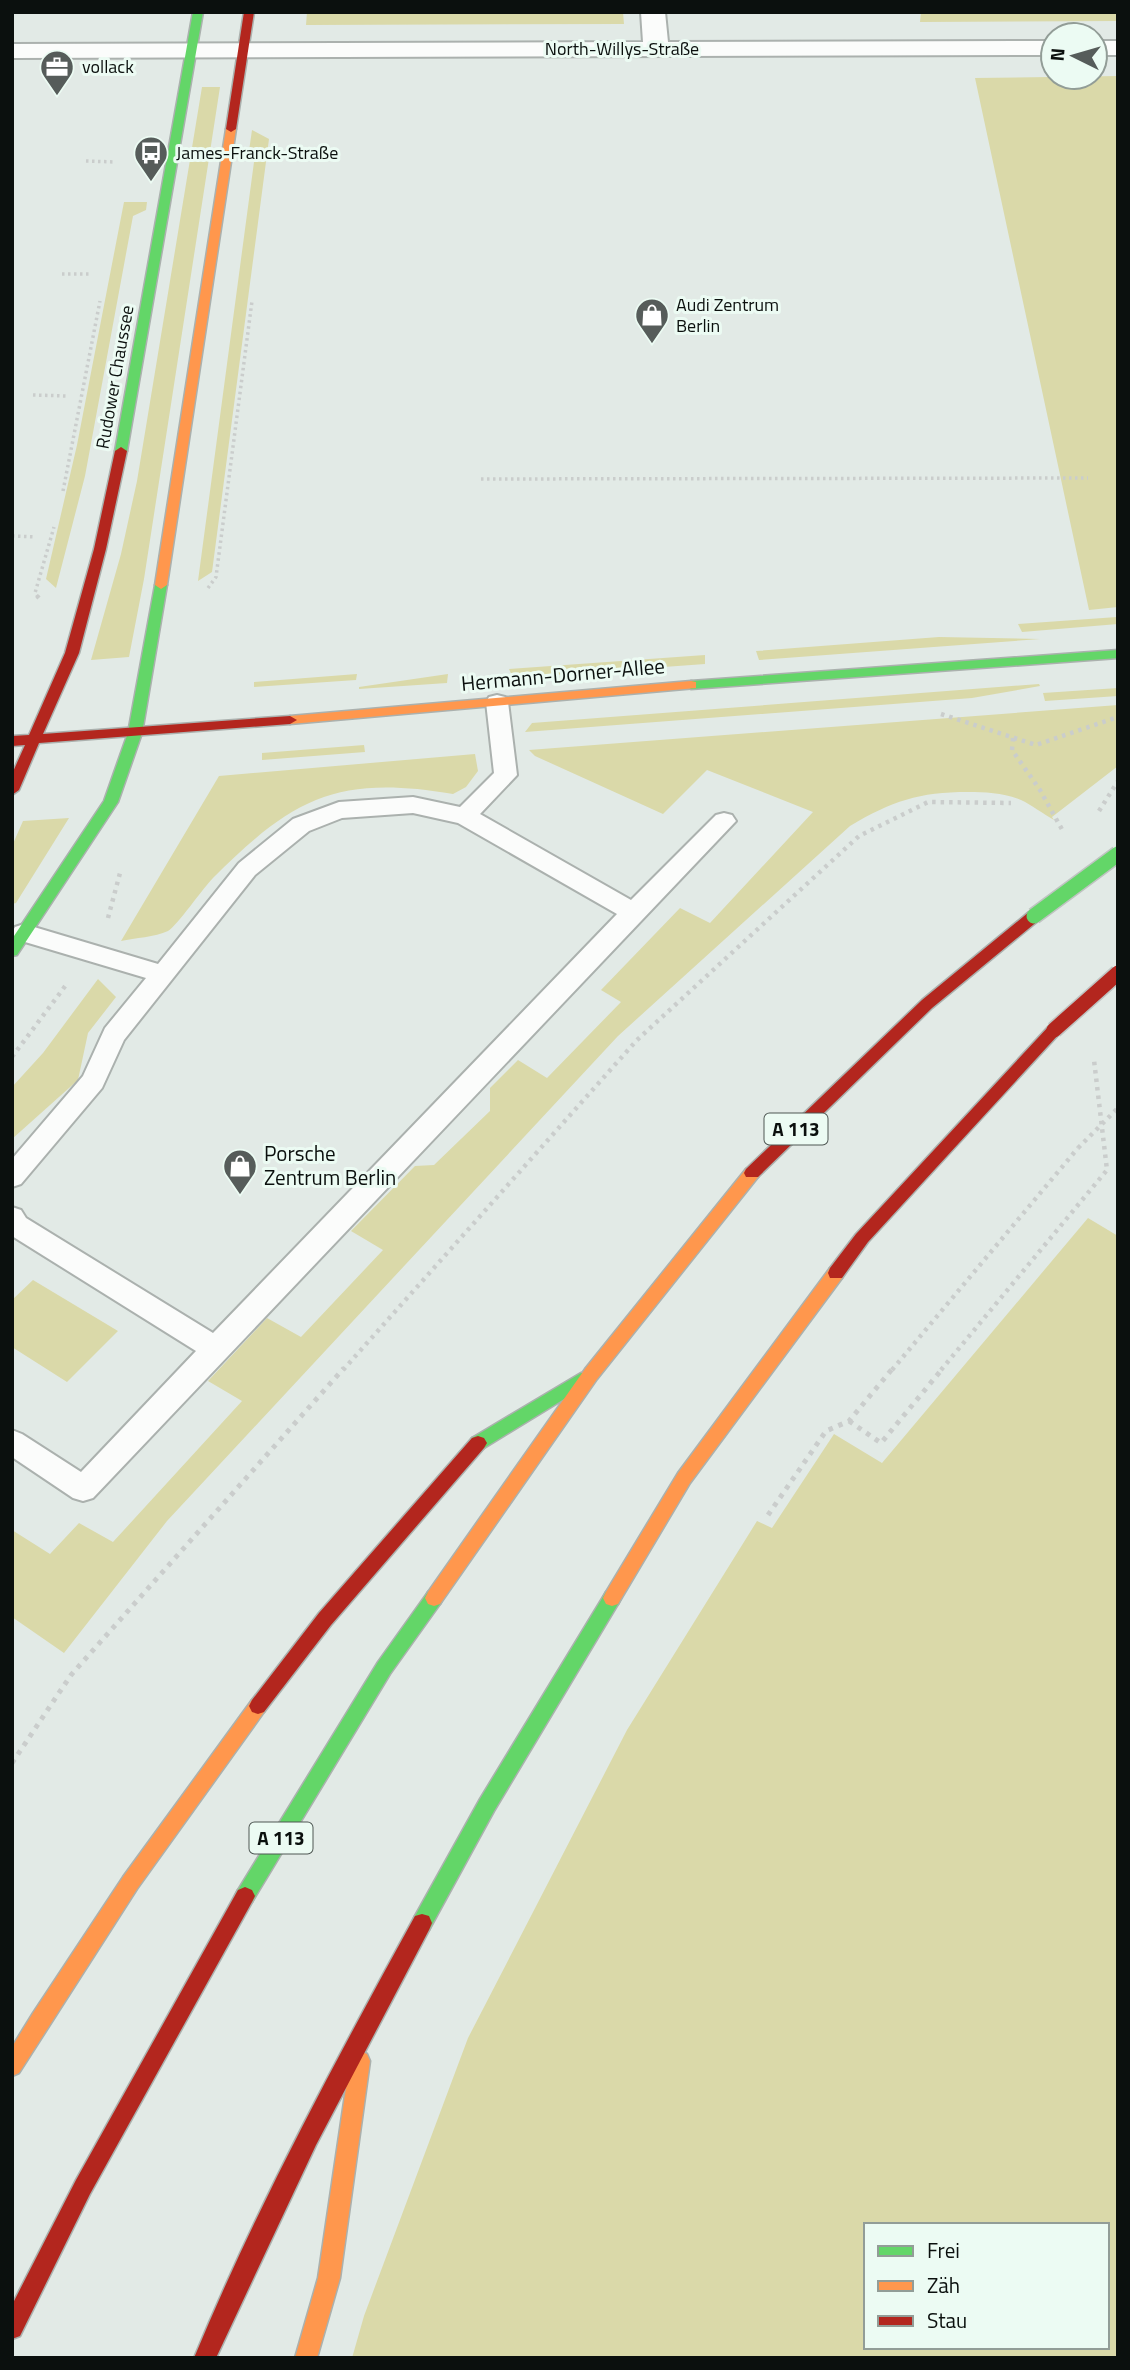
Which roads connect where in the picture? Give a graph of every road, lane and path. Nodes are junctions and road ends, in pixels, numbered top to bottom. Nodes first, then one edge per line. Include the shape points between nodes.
1 (198, 12) edge
2 (248, 12) edge
3 (653, 12) edge
4 (1039, 48) edge
5 (656, 49) junction
6 (243, 50) junction
7 (12, 51) edge
8 (191, 51) junction
9 (86, 161) dead end
10 (115, 162) dead end
11 (62, 274) dead end
12 (92, 274) dead end
13 (102, 289) dead end
14 (33, 395) dead end
15 (67, 396) dead end
16 (1088, 478) dead end
17 (481, 479) dead end
18 (61, 502) dead end
19 (57, 514) dead end
20 (12, 536) edge
21 (36, 537) dead end
22 (43, 603) dead end
23 (1118, 654) edge
24 (497, 702) junction
25 (942, 714) dead end
26 (1118, 717) edge
27 (135, 733) junction
28 (1013, 738) junction
29 (34, 740) junction
30 (12, 741) edge
31 (12, 790) edge
32 (1011, 803) dead end
33 (465, 816) junction
34 (724, 821) dead end
35 (1069, 842) dead end
36 (1118, 854) edge
37 (634, 912) junction
38 (18, 942) edge
39 (1118, 973) edge
40 (163, 974) junction
41 (1118, 1108) edge
42 (1107, 1170) dead end
43 (12, 1177) edge
44 (14, 1223) edge
45 (215, 1349) junction
46 (592, 1374) junction
47 (849, 1421) junction
48 (12, 1442) edge
49 (768, 1515) dead end
50 (12, 1763) edge
51 (365, 2027) junction
52 (12, 2066) edge
53 (12, 2328) edge
54 (205, 2358) edge
55 (306, 2358) edge

1 - 8 main road, Rudower Chaussee
2 - 6 main road
3 - 5 street
4 - 5 street, North-Willys-Straße
5 - 6 street, North-Willys-Straße
6 - 8 street, North-Willys-Straße
6 - 27 main road
7 - 8 street
8 - 29 main road, Rudower Chaussee via 106,525 72,653
9 - 10 path
11 - 12 path
13 - 18 path
14 - 15 path
16 - 17 path
19 - 22 path via 35,593
20 - 21 path
23 - 24 main road, Hermann-Dorner-Allee
24 - 27 main road, Hermann-Dorner-Allee
24 - 33 lane via 506,775
25 - 28 path
26 - 28 path via 1036,746
27 - 29 main road, Hermann-Dorner-Allee
27 - 38 main road via 111,802
28 - 35 path via 1012,750
29 - 30 main road, Hermann-Dorner-Allee
29 - 31 main road, Rudower Chaussee
32 - 50 path via 928,802 859,836 637,1040 71,1675
33 - 37 lane
33 - 40 lane via 413,805 340,810 302,825 247,869
34 - 37 lane
36 - 46 main road, A 113, bridge via 927,1004 756,1167
37 - 45 lane
38 - 40 lane
39 - 51 main road, bridge via 1054,1030 862,1238 684,1478 487,1805
40 - 43 lane via 114,1035 93,1081
41 - 47 path, bridge via 1079,1148
42 - 47 path via 881,1443
44 - 45 lane
45 - 48 lane via 83,1489
46 - 52 main road via 481,1440 325,1619 199,1784
46 - 53 main road, A 113 via 384,1668 247,1893 83,2187
47 - 49 path via 826,1431
51 - 54 main road via 244,2269
51 - 55 main road via 329,2278

